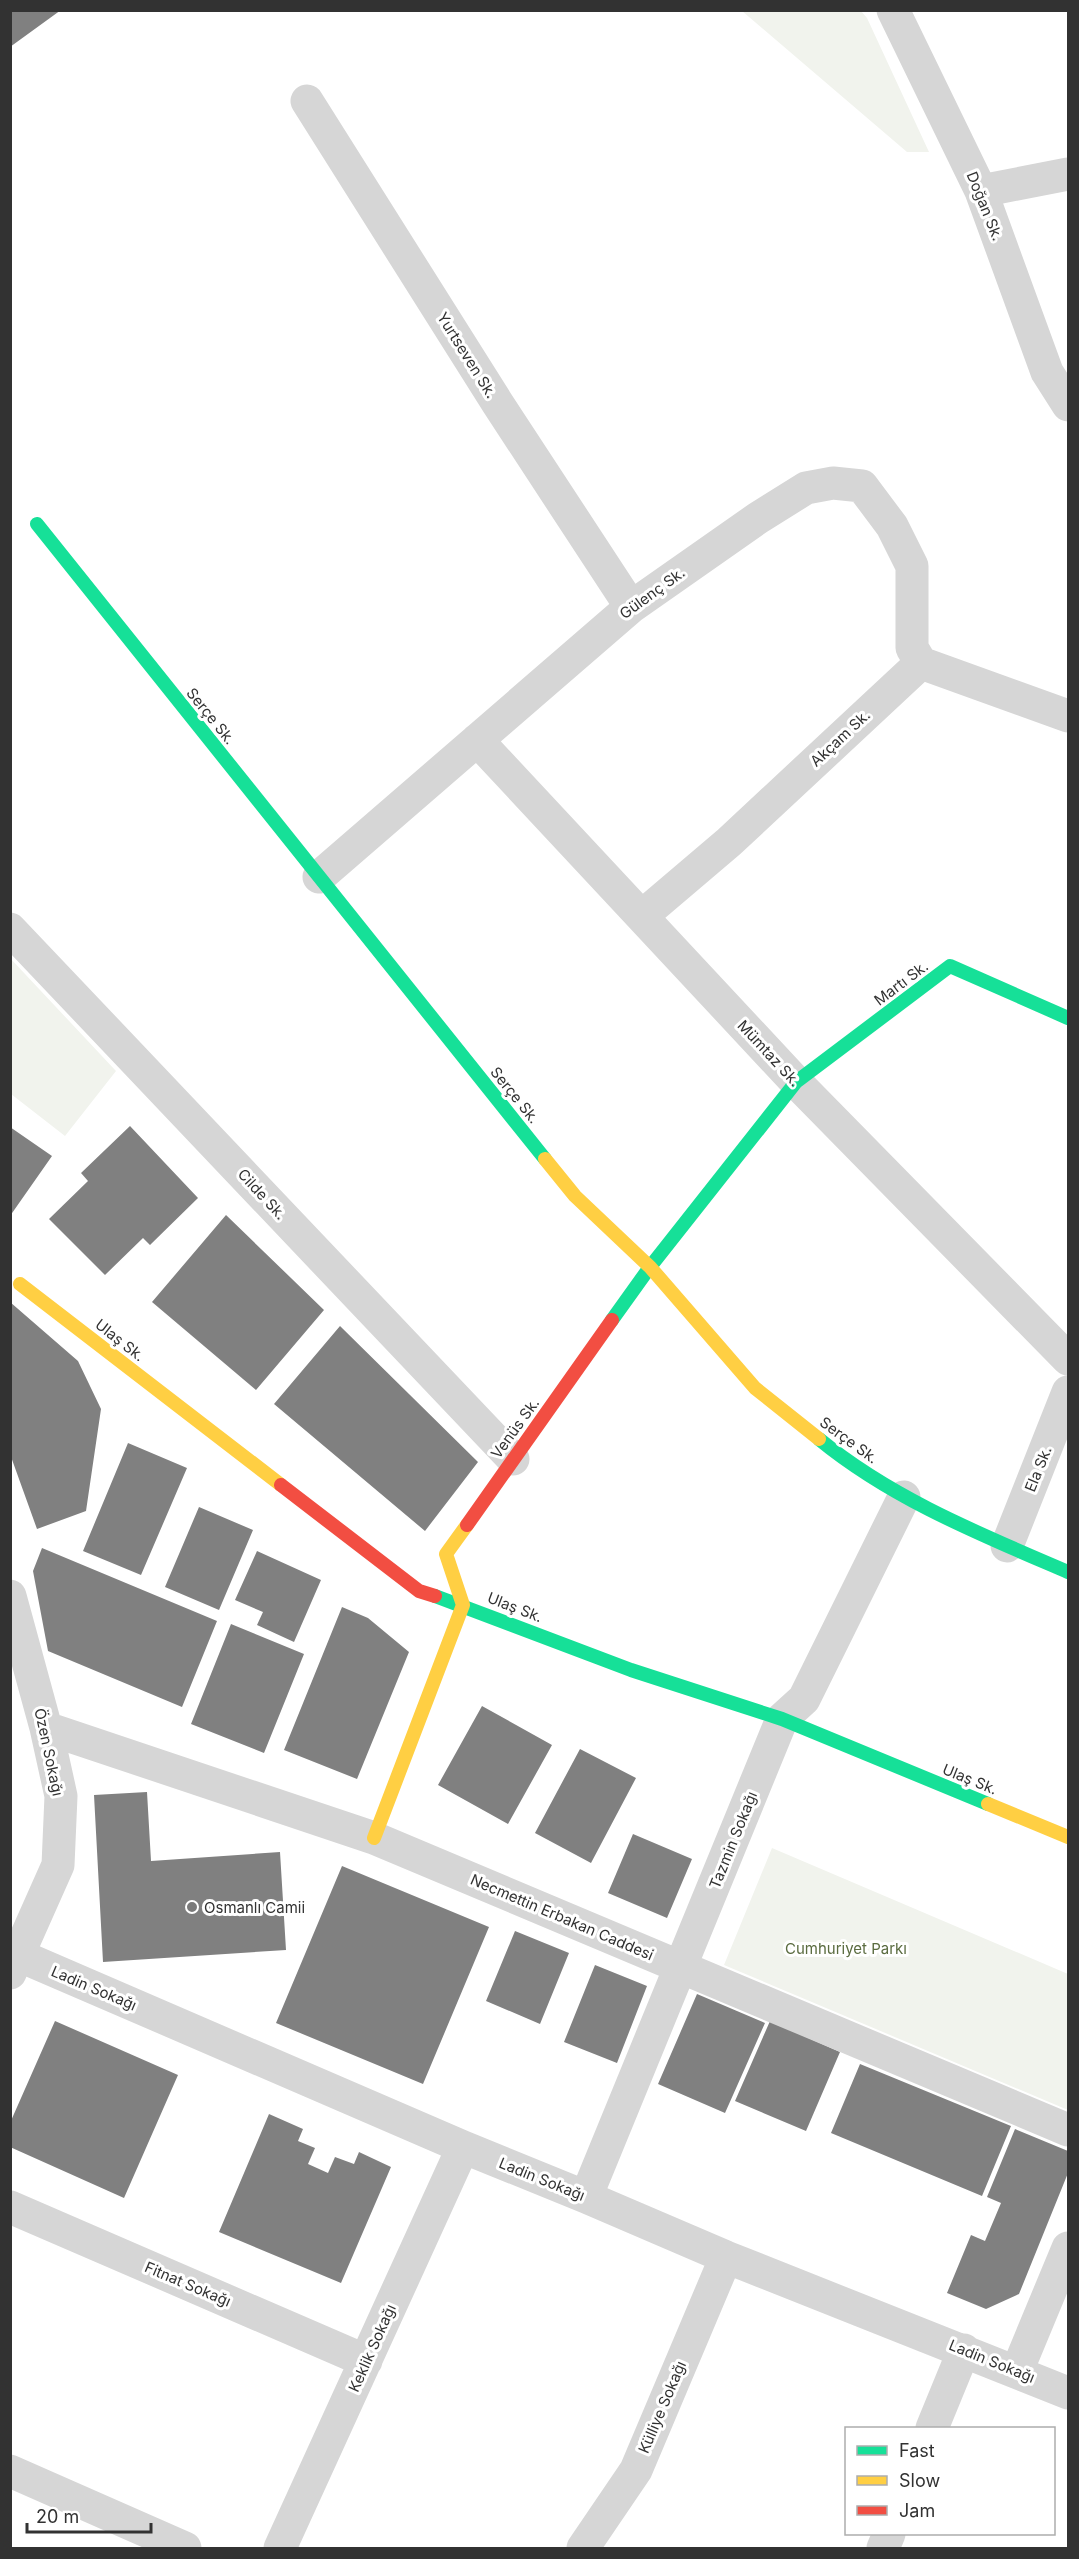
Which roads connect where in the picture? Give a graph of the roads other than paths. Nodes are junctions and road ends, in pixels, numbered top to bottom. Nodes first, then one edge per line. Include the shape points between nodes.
1 (893, 10) edge
2 (307, 101) dead end
3 (1068, 174) edge
4 (981, 190) junction
5 (1068, 405) edge
6 (37, 524) dead end
7 (631, 607) junction
8 (921, 663) junction
9 (1068, 716) edge
10 (477, 740) junction
11 (319, 877) junction
12 (642, 916) junction
13 (10, 929) edge
14 (1068, 1018) edge
15 (796, 1082) junction
16 (650, 1268) junction
17 (20, 1284) dead end
18 (1068, 1359) edge
19 (1068, 1392) edge
20 (513, 1459) junction
21 (904, 1497) junction
22 (1007, 1546) junction
23 (1068, 1572) edge
24 (10, 1596) edge
25 (463, 1605) junction
26 (782, 1719) junction
27 (46, 1728) junction
28 (1068, 1837) edge
29 (374, 1838) junction
30 (14, 1964) edge
31 (680, 1966) junction
32 (1068, 2130) edge
33 (463, 2147) junction
34 (586, 2196) junction
35 (10, 2207) edge
36 (1068, 2248) edge
37 (726, 2257) junction
38 (964, 2350) junction
39 (366, 2361) junction
40 (1017, 2371) junction
41 (1068, 2392) edge
42 (932, 2427) edge
43 (10, 2471) edge
44 (185, 2548) edge
45 (280, 2548) edge
46 (583, 2548) edge

1 - 4 street, Doğan Sk.
2 - 7 street, Yurtseven Sk.
3 - 4 street
4 - 5 street, Doğan Sk. via 1047,372
6 - 11 street, Serçe Sk.
7 - 8 street, Gülenç Sk. via 806,488 833,483 862,486 892,526 912,566 912,648
7 - 10 street, Gülenç Sk.
8 - 9 street
8 - 12 street, Akçam Sk. via 729,842
10 - 11 street, Gülenç Sk.
10 - 12 street, Mümtaz Sk.
11 - 16 street, Serçe Sk. via 575,1196
12 - 15 street, Mümtaz Sk.
13 - 20 street, Cilde Sk.
14 - 15 street, Martı Sk. via 950,966
15 - 16 street, Venüs Sk.
15 - 18 street, Mümtaz Sk.
16 - 20 street, Venüs Sk.
16 - 21 street, Serçe Sk. via 755,1388 837,1454
17 - 25 street, Ulaş Sk. via 419,1591
19 - 22 street, Ela Sk.
20 - 25 street, Venüs Sk. via 446,1554
21 - 22 street, Serçe Sk.
21 - 26 street, Tazmin Sokağı via 804,1699
22 - 23 street, Serçe Sk.
24 - 27 street, Özen Sokağı
25 - 26 street, Ulaş Sk. via 631,1670
25 - 29 street
26 - 28 street, Ulaş Sk.
26 - 31 street, Tazmin Sokağı
27 - 29 street, Necmettin Erbakan Caddesi
27 - 30 street, Özen Sokağı via 61,1796 58,1865
29 - 31 street, Necmettin Erbakan Caddesi
30 - 33 street, Ladin Sokağı
31 - 32 street, Necmettin Erbakan Caddesi
31 - 34 street, Tazmin Sokağı
33 - 34 street, Ladin Sokağı
33 - 39 street, Keklik Sokağı
34 - 37 street, Ladin Sokağı
35 - 39 street, Fitnat Sokağı
36 - 40 street
37 - 38 street, Ladin Sokağı
37 - 46 street, Külliye Sokağı via 636,2470
38 - 40 street, Ladin Sokağı
38 - 42 street
39 - 45 street, Keklik Sokağı
40 - 41 street, Ladin Sokağı
43 - 44 street

